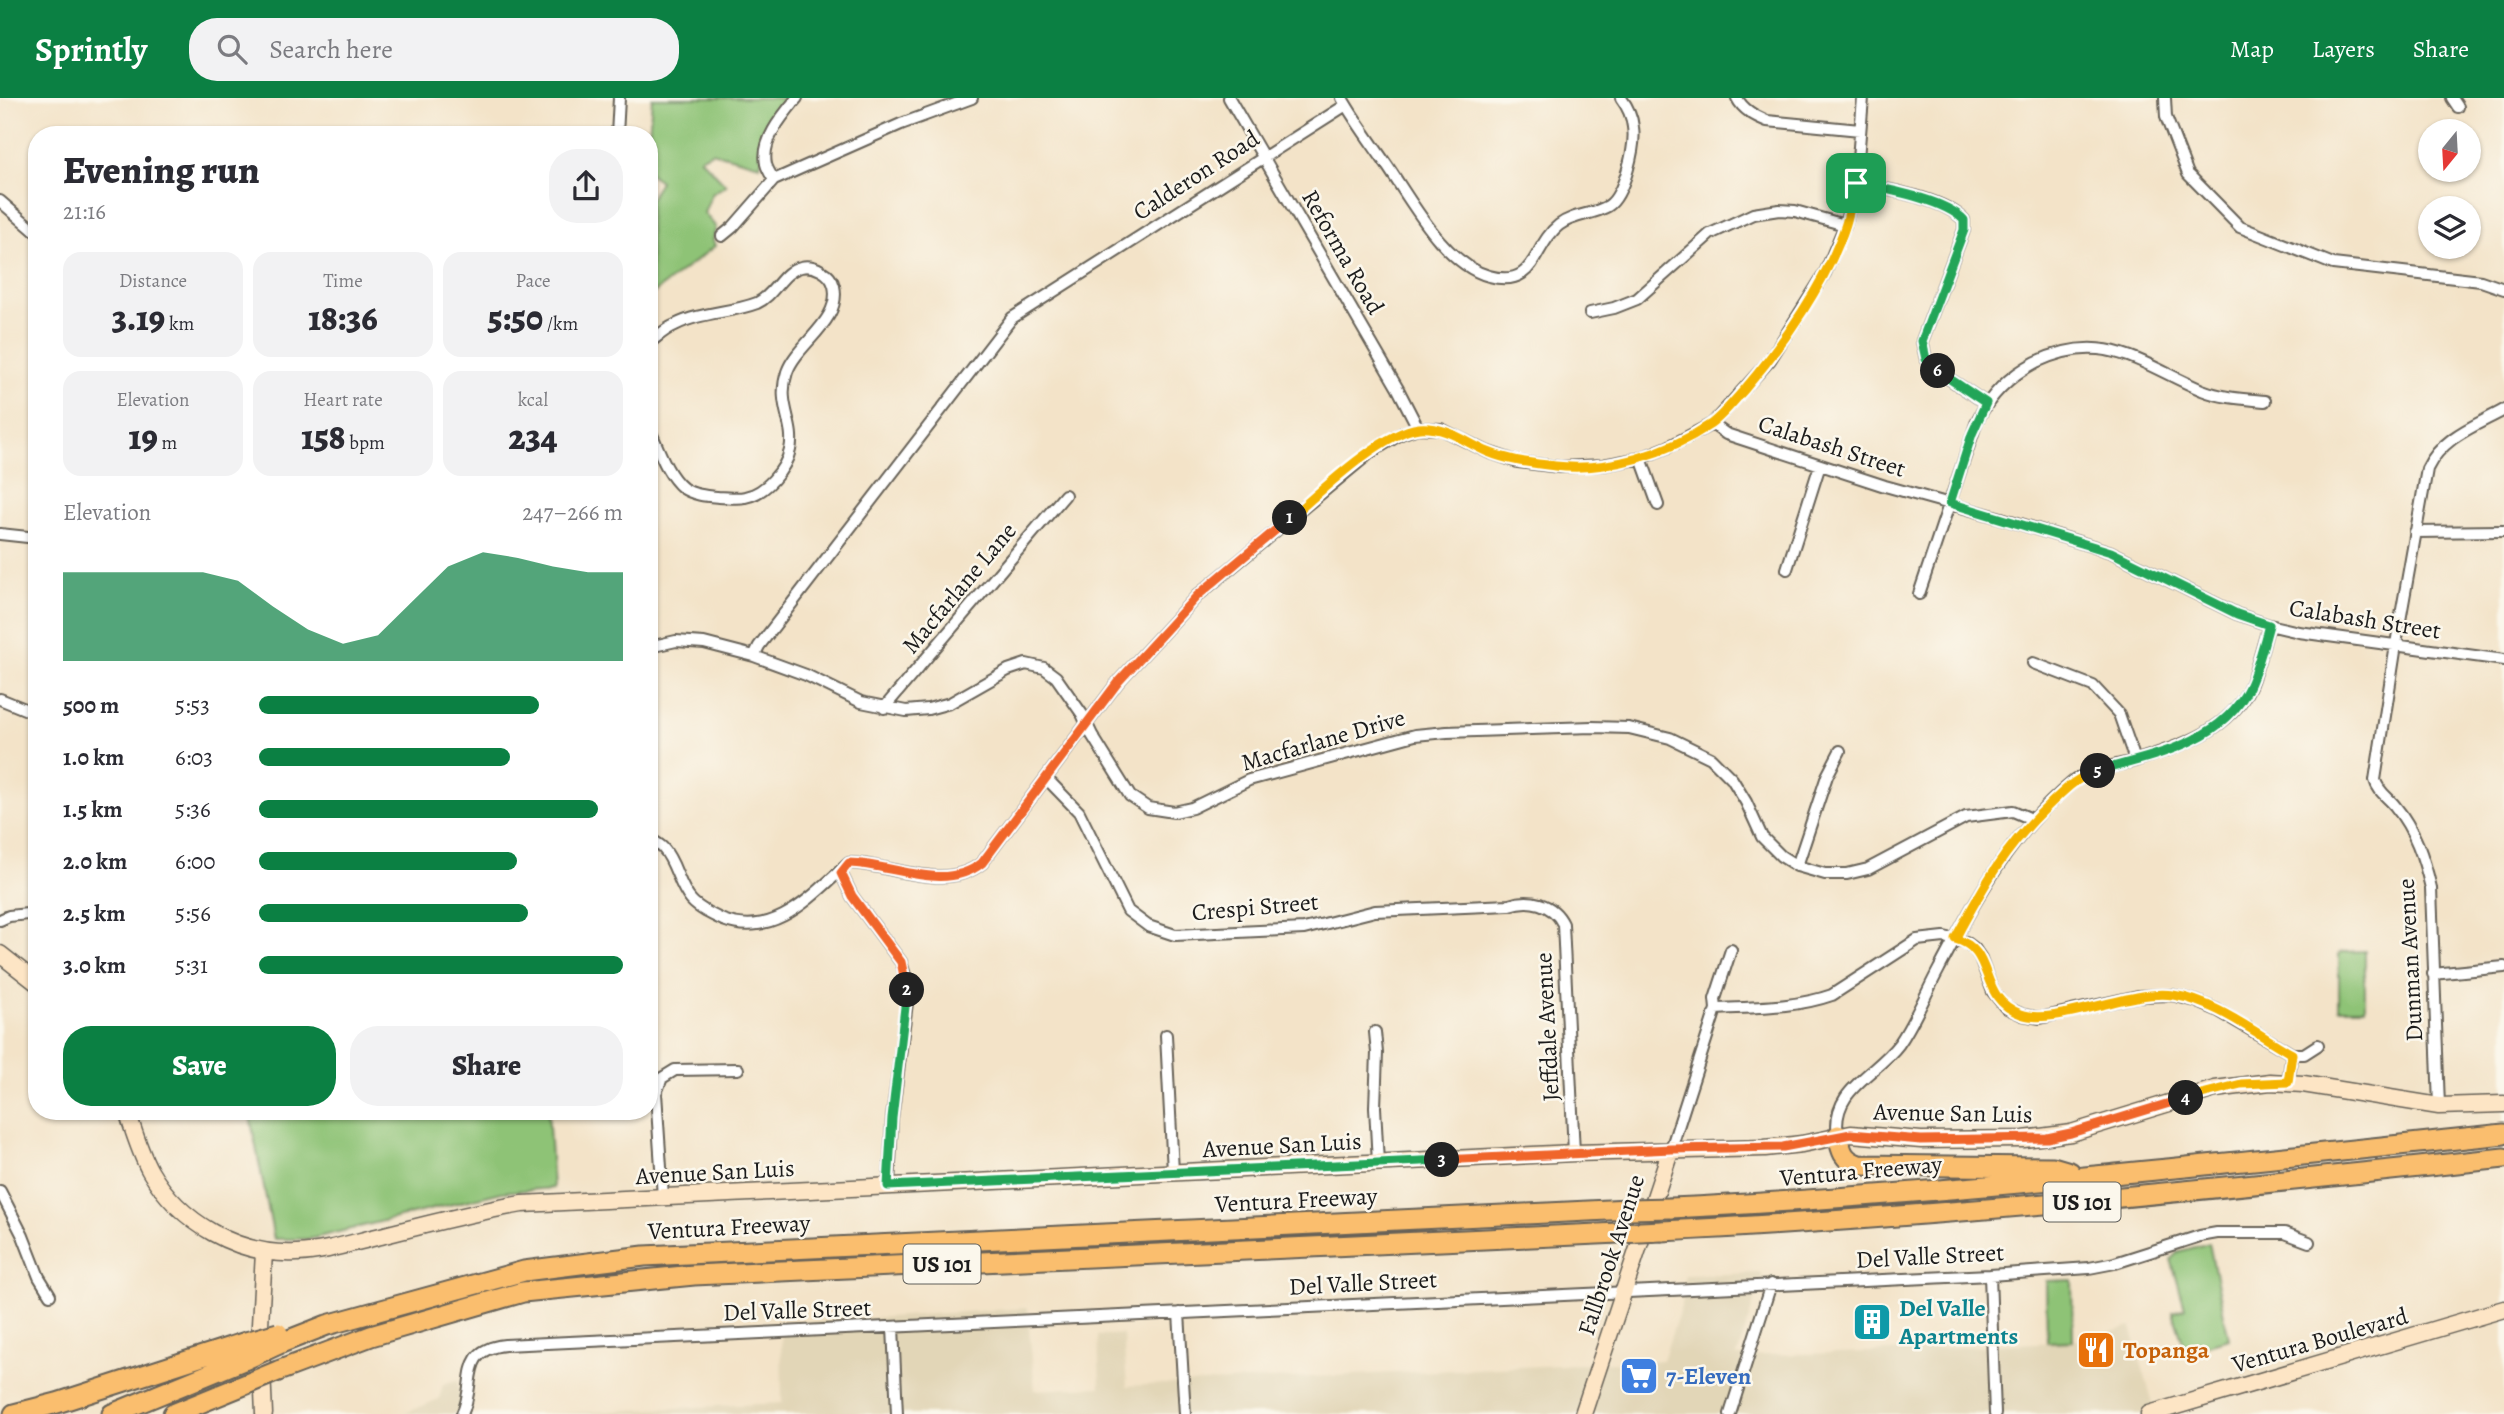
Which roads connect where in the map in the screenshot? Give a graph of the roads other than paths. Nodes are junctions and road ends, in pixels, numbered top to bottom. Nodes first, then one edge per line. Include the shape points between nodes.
1 (619, 98) edge
2 (797, 98) edge
3 (972, 98) edge
4 (1229, 98) edge
5 (1621, 98) edge
6 (1737, 98) edge
7 (1863, 98) edge
8 (2165, 98) edge
9 (1344, 102) edge
10 (617, 126) edge
11 (1860, 130) junction
12 (1263, 157) junction
13 (774, 180) junction
14 (1856, 183) junction
15 (0, 201) edge
16 (28, 225) edge
17 (1845, 225) junction
18 (722, 236) dead end
19 (2504, 289) edge
20 (1590, 313) dead end
21 (658, 337) edge
22 (2265, 401) dead end
23 (1986, 403) junction
24 (2504, 410) edge
25 (1712, 424) junction
26 (1418, 428) junction
27 (658, 447) edge
28 (1641, 458) junction
29 (1820, 465) junction
30 (1065, 495) dead end
31 (1950, 503) junction
32 (1657, 505) dead end
33 (2504, 531) edge
34 (2415, 532) junction
35 (0, 534) edge
36 (28, 537) edge
37 (1787, 569) dead end
38 (1919, 594) dead end
39 (2269, 625) junction
40 (658, 645) edge
41 (2396, 646) junction
42 (754, 656) junction
43 (2504, 660) edge
44 (2034, 663) dead end
45 (0, 699) edge
46 (884, 708) junction
47 (28, 710) edge
48 (1087, 724) junction
49 (1840, 751) dead end
50 (2135, 760) junction
51 (1046, 778) junction
52 (2034, 820) junction
53 (658, 844) edge
54 (1797, 866) junction
55 (841, 873) junction
56 (1547, 907) joint
57 (28, 914) edge
58 (0, 920) edge
59 (1955, 939) junction
60 (1731, 950) dead end
61 (0, 954) edge
62 (2504, 967) edge
63 (2433, 974) junction
64 (28, 976) edge
65 (1716, 1009) junction
66 (1375, 1032) dead end
67 (1166, 1035) dead end
68 (2318, 1045) dead end
69 (2292, 1054) junction
70 (738, 1069) dead end
71 (2288, 1082) junction
72 (658, 1088) edge
73 (2504, 1104) edge
74 (2439, 1106) junction
75 (130, 1120) edge
76 (658, 1120) edge
77 (2504, 1134) edge
78 (1838, 1135) junction
79 (1671, 1149) junction
80 (1574, 1153) junction
81 (2503, 1159) edge
82 (1378, 1163) junction
83 (1172, 1172) junction
84 (2091, 1177) junction
85 (888, 1186) junction
86 (0, 1191) edge
87 (663, 1197) junction
88 (2309, 1242) dead end
89 (264, 1252) junction
90 (1990, 1275) junction
91 (1771, 1284) junction
92 (1623, 1291) junction
93 (50, 1295) dead end
94 (2504, 1309) edge
95 (1179, 1313) junction
96 (893, 1327) junction
97 (246, 1350) junction
98 (14, 1414) edge
99 (112, 1414) edge
100 (173, 1414) edge
101 (264, 1414) edge
102 (463, 1414) edge
103 (897, 1414) edge
104 (1185, 1414) edge
105 (1583, 1414) edge
106 (1730, 1414) edge
107 (1996, 1414) edge
108 (2149, 1414) edge

1 - 10 street
2 - 13 street via 767,143 766,164
3 - 13 street
4 - 12 street, Reforma Road
5 - 9 street, Calderon Road via 1634,129 1633,145 1614,202 1560,224 1532,265 1521,275 1505,279 1474,270 1435,235
6 - 11 street via 1767,121
7 - 11 street
8 - 19 street via 2166,117 2188,174 2240,227 2333,264 2481,281
9 - 12 street, Calderon Road
11 - 14 street
12 - 26 street, Reforma Road
12 - 42 street, Calderon Road via 1012,318
13 - 18 street
14 - 17 street
14 - 23 street via 1910,195 1956,211 1964,220 1922,341 1926,359 1936,370
15 - 16 street
17 - 20 street via 1796,211 1753,214 1710,234 1637,299
17 - 25 street via 1825,273 1770,360
21 - 27 street via 677,323 757,303 801,267 814,266 834,286 833,301 820,330 800,348 787,372 783,405 791,432 790,449 771,483 743,498 694,493 672,476
22 - 23 street via 2204,391 2133,356 2074,348 2029,366
23 - 31 street
24 - 34 street, Dunman Avenue via 2454,437 2434,455
25 - 28 street
25 - 29 street, Calabash Street
26 - 28 street via 1441,429 1518,462 1560,467
26 - 48 street via 1371,452 1197,596 1118,682
28 - 32 street
29 - 31 street, Calabash Street
29 - 37 street
30 - 46 street, Macfarlane Lane
31 - 38 street
31 - 39 street, Calabash Street via 2111,552
33 - 34 street
34 - 41 street, Dunman Avenue
35 - 36 street
39 - 41 street, Calabash Street
39 - 50 street via 2241,702 2217,726 2189,743
40 - 42 street, Macfarlane Drive via 676,640 704,643
41 - 43 street, Calabash Street
41 - 63 street, Dunman Avenue via 2375,780 2415,835 2426,864
42 - 46 street, Macfarlane Drive
44 - 50 street via 2093,686 2119,714
45 - 47 street
46 - 48 street, Macfarlane Drive via 906,711 950,703 1026,664 1056,677
48 - 51 street
48 - 54 street, Macfarlane Drive via 1130,796 1148,807 1174,812 1249,780 1415,735 1629,728 1671,738 1711,758 1732,779 1762,837
49 - 54 street
50 - 52 street via 2082,776
51 - 55 street via 973,871 944,878 849,863
51 - 56 street, Crespi Street via 1079,812 1128,911 1148,926 1175,935 1304,929 1375,911 1520,901
52 - 54 street, Macfarlane Drive via 2013,811 1966,817 1868,869 1847,874
52 - 59 street via 2005,852
53 - 55 street via 692,901 728,921 761,924 779,918
55 - 85 street via 852,896 901,962 907,982
56 - 80 street, Jeffdale Avenue via 1563,924
57 - 58 street
59 - 65 street via 1917,940 1818,1000
59 - 69 street via 1974,948 1993,992 2005,1007 2023,1016 2040,1018 2138,996 2172,995 2217,1010
59 - 78 street via 1899,1044 1844,1098 1836,1123
60 - 65 street, Fallbrook Avenue
61 - 64 street
62 - 63 street
63 - 74 street, Dunman Avenue
65 - 79 street, Fallbrook Avenue
66 - 82 street
67 - 83 street
68 - 69 street via 2304,1054
69 - 71 street
70 - 72 street via 675,1070 662,1078
71 - 74 street, Avenue San Luis
71 - 78 street, Avenue San Luis via 2215,1089 2047,1138 1921,1140
73 - 74 street, Avenue San Luis
75 - 89 street, Avenue San Luis via 151,1173 190,1218 217,1236
76 - 87 street
77 - 84 highway, Ventura Freeway / US 101
78 - 79 street, Avenue San Luis via 1783,1147
78 - 84 highway via 1843,1154 1860,1165 2053,1167
79 - 80 street, Avenue San Luis
79 - 92 street, Fallbrook Avenue
80 - 82 street, Avenue San Luis
81 - 100 highway, Ventura Freeway / US 101, bridge via 2099,1200 1777,1225 694,1275 549,1290 523,1293 371,1336
82 - 83 street, Avenue San Luis
83 - 85 street, Avenue San Luis
84 - 97 highway, Ventura Freeway / US 101, bridge via 1777,1203 644,1256 524,1271
85 - 87 street, Avenue San Luis
86 - 93 street
87 - 89 street, Avenue San Luis via 522,1204 319,1251
88 - 90 street, Del Valle Street via 2285,1233 2217,1233 2090,1268
89 - 101 street via 260,1325
90 - 91 street, Del Valle Street
90 - 107 street
91 - 92 street, Del Valle Street
91 - 106 street
92 - 95 street, Del Valle Street
92 - 105 street, Fallbrook Avenue
94 - 108 street, Ventura Boulevard
95 - 96 street, Del Valle Street
95 - 104 street
96 - 102 street, Del Valle Street via 491,1346 481,1352 469,1374
96 - 103 street
97 - 98 highway
97 - 99 highway, Ventura Freeway / US 101

